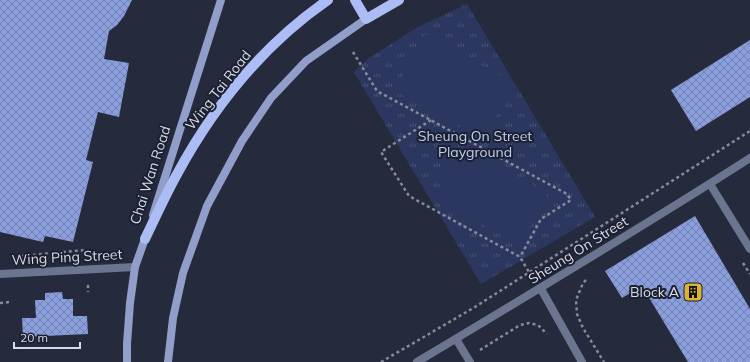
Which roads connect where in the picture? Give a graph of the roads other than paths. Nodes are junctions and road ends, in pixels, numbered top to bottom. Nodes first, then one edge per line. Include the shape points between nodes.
1 (221, 0) edge
2 (328, 0) edge
3 (354, 0) edge
4 (398, 0) edge
5 (366, 18) junction
6 (750, 158) edge
7 (710, 184) junction
8 (145, 239) junction
9 (750, 249) edge
10 (135, 267) junction
11 (0, 274) edge
12 (541, 289) junction
13 (456, 339) junction
14 (469, 360) edge
15 (128, 362) edge
16 (168, 362) edge
17 (417, 362) edge
18 (582, 362) edge

1 - 8 main road, Chai Wan Road
2 - 8 main road, Wing Tai Road via 295,25 259,59 219,107 176,176
3 - 5 main road
4 - 5 main road
5 - 16 main road via 306,61 272,98 242,141 208,206 183,272 172,318
6 - 7 street, Sheung On Street
7 - 9 street
7 - 12 street, Sheung On Street
8 - 10 main road, Chai Wan Road
10 - 11 street, Wing Ping Street
10 - 15 main road, Chai Wan Road via 130,303
12 - 13 street, Sheung On Street
12 - 18 street
13 - 14 street
13 - 17 street, Sheung On Street

